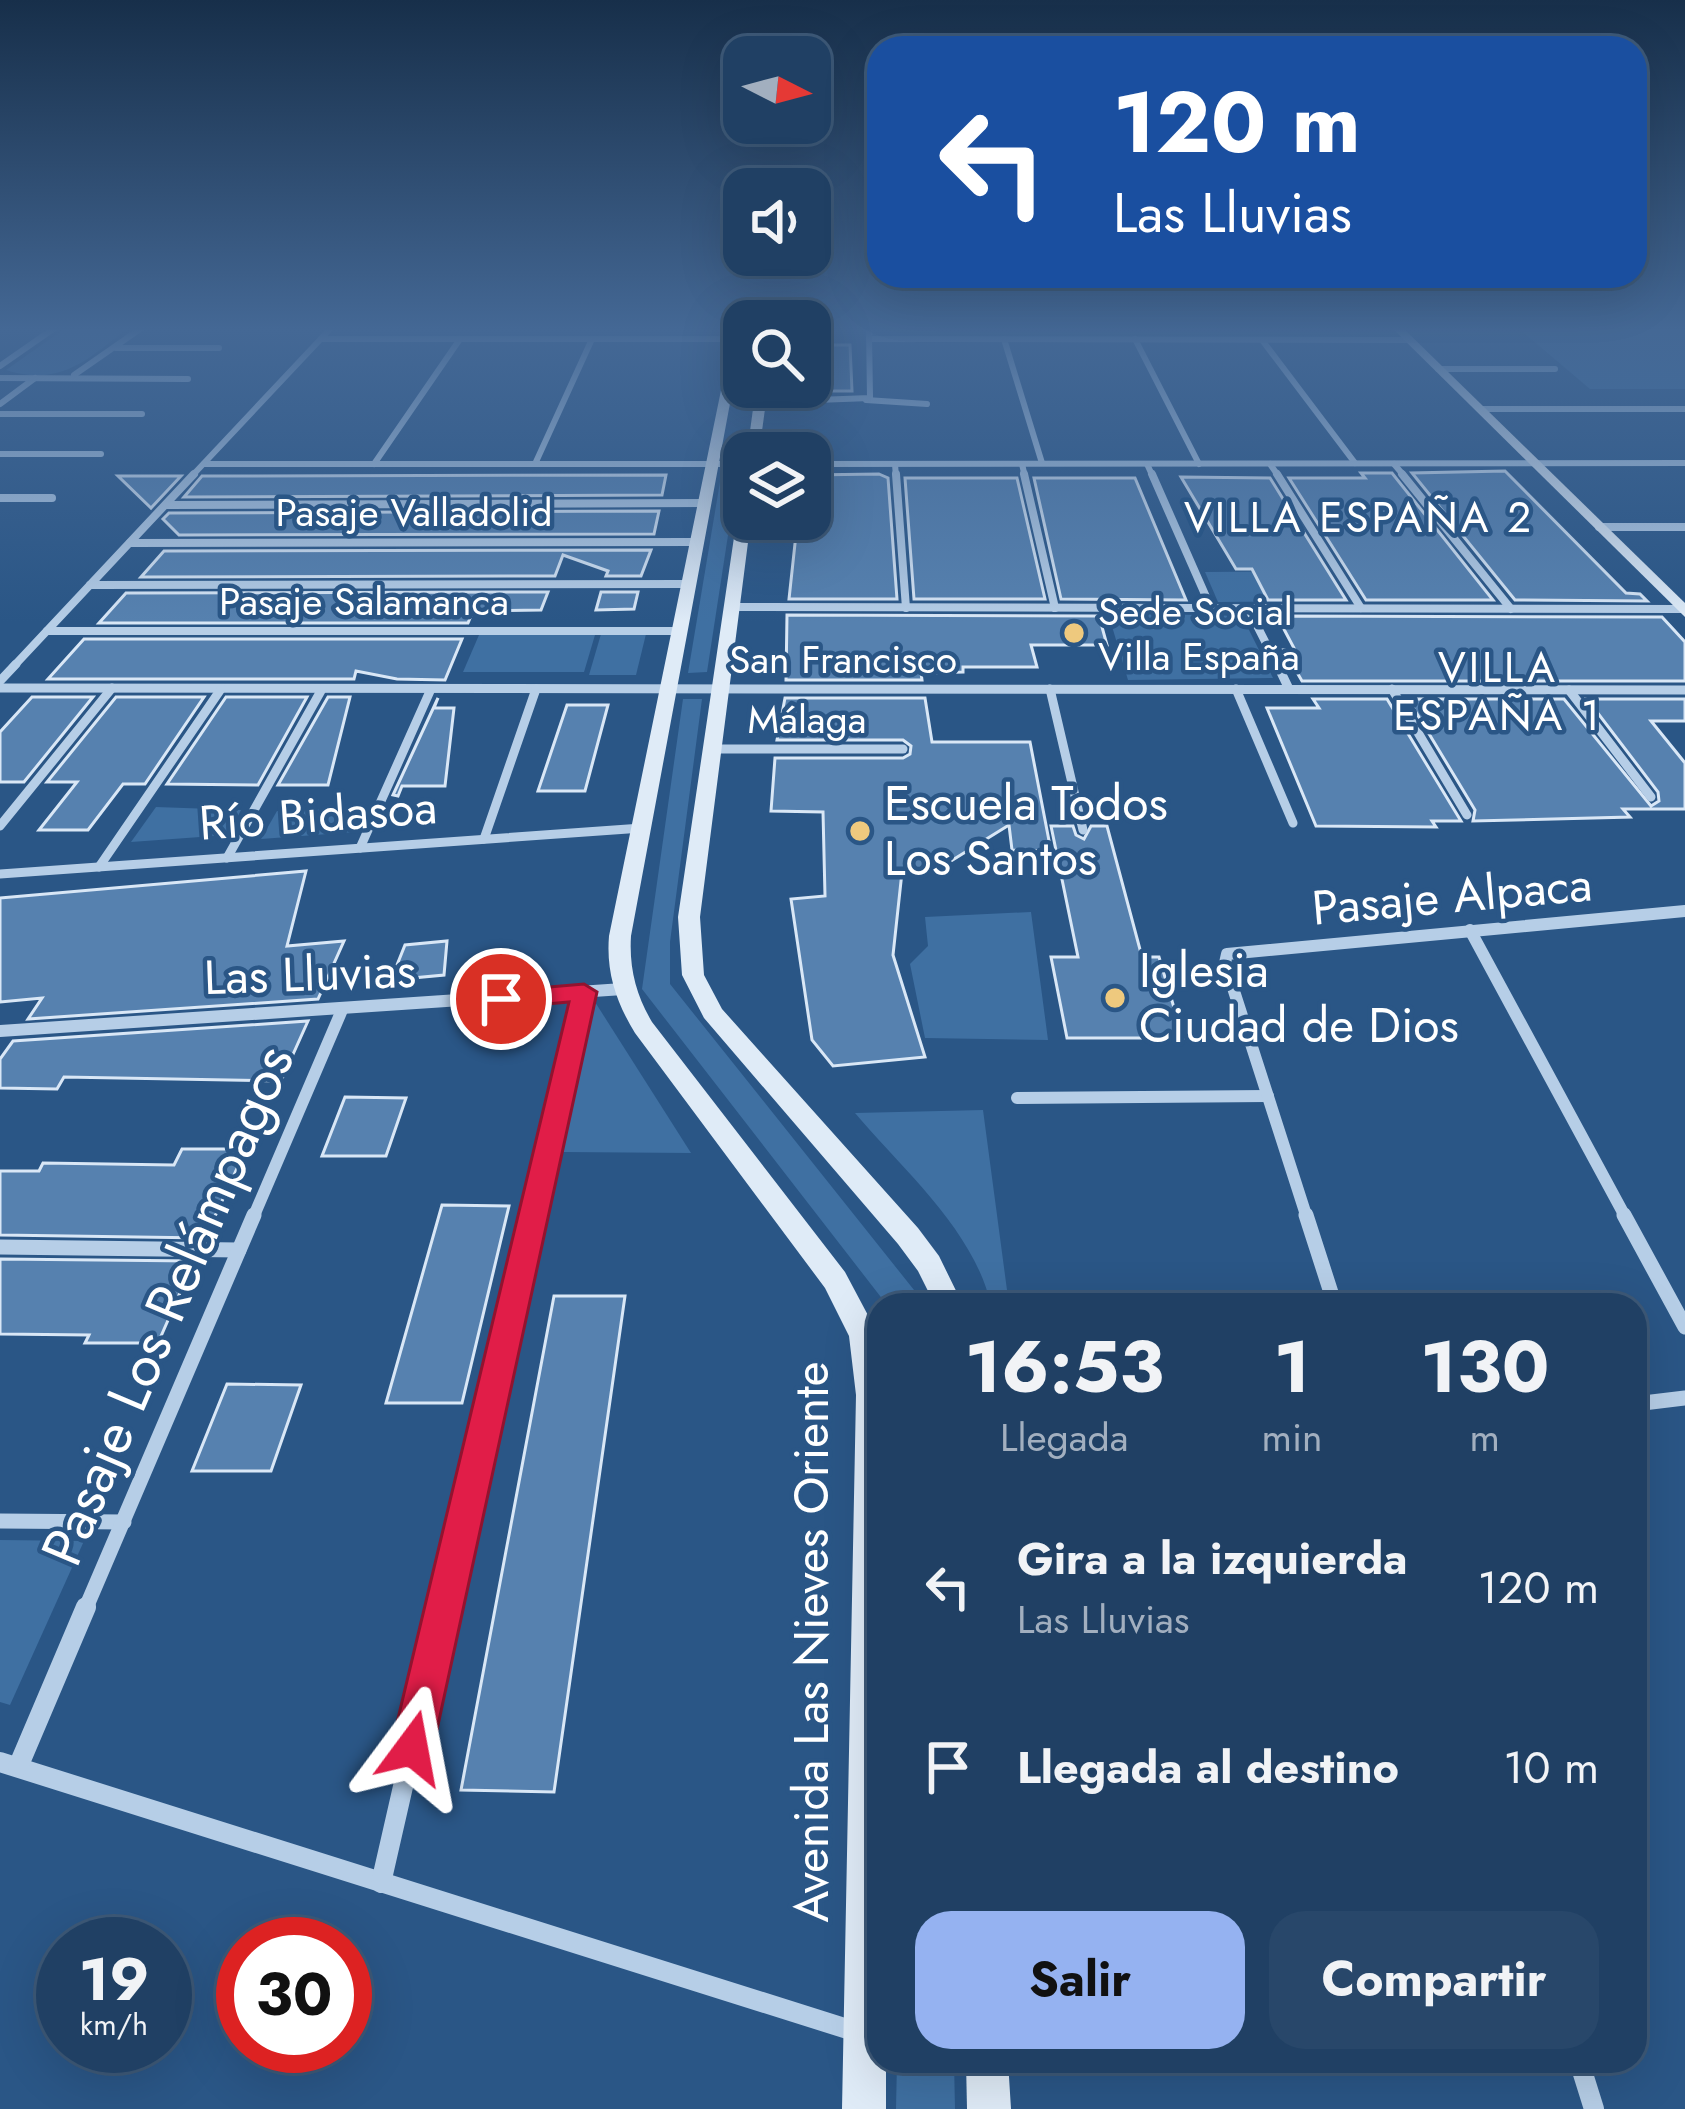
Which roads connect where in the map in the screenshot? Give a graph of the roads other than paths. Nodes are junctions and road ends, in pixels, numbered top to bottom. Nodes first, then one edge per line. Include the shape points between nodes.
1 (240, 425) edge
2 (401, 425) edge
3 (553, 425) edge
4 (720, 425) edge
5 (1030, 425) edge
6 (1179, 425) edge
7 (1326, 425) edge
8 (1495, 425) edge
9 (0, 454) edge
10 (101, 454) dead end
11 (204, 464) junction
12 (374, 464) junction
13 (535, 464) junction
14 (713, 464) junction
15 (723, 464) edge
16 (831, 464) edge
17 (895, 464) junction
18 (1022, 464) junction
19 (1042, 464) junction
20 (1147, 464) junction
21 (1199, 464) junction
22 (1270, 464) junction
23 (1355, 464) junction
24 (1394, 464) junction
25 (1534, 464) junction
26 (1685, 464) edge
27 (0, 498) edge
28 (52, 498) dead end
29 (706, 503) junction
30 (166, 505) junction
31 (1599, 527) junction
32 (1685, 527) edge
33 (741, 540) edge
34 (698, 542) junction
35 (130, 543) junction
36 (690, 584) junction
37 (90, 585) junction
38 (1680, 604) edge
39 (731, 607) junction
40 (906, 608) junction
41 (1054, 608) junction
42 (1210, 608) junction
43 (1248, 608) junction
44 (1361, 608) junction
45 (1511, 609) junction
46 (681, 631) junction
47 (46, 632) junction
48 (0, 685) edge
49 (112, 688) junction
50 (221, 688) junction
51 (322, 689) junction
52 (431, 689) junction
53 (536, 689) junction
54 (669, 689) junction
55 (719, 689) junction
56 (1050, 689) junction
57 (1236, 689) junction
58 (1289, 689) junction
59 (1392, 689) junction
60 (1569, 690) junction
61 (1685, 690) edge
62 (711, 749) junction
63 (903, 749) dead end
64 (1651, 797) dead end
65 (1467, 815) dead end
66 (1293, 823) dead end
67 (0, 826) edge
68 (642, 828) junction
69 (1083, 830) dead end
70 (484, 839) junction
71 (359, 848) junction
72 (227, 858) junction
73 (99, 867) junction
74 (0, 874) edge
75 (1685, 911) edge
76 (1470, 930) junction
77 (623, 989) junction
78 (584, 992) junction
79 (342, 1010) junction
80 (0, 1031) edge
81 (1268, 1096) junction
82 (1017, 1098) dead end
83 (0, 1247) edge
84 (239, 1250) junction
85 (943, 1293) edge
86 (1331, 1293) edge
87 (1685, 1327) edge
88 (867, 1361) edge
89 (1685, 1398) edge
90 (1647, 1403) edge
91 (0, 1521) edge
92 (124, 1522) junction
93 (9, 1765) edge
94 (867, 1822) edge
95 (381, 1883) junction
96 (865, 2035) junction
97 (988, 2073) edge
98 (1583, 2073) edge
99 (864, 2109) edge
100 (989, 2109) edge
101 (1594, 2109) edge

1 - 11 street
2 - 12 street
3 - 13 street
4 - 14 street
5 - 19 street
6 - 21 street
7 - 23 street
8 - 25 street
9 - 10 street
11 - 12 street
11 - 30 street
12 - 13 street
13 - 14 street
14 - 15 street
14 - 29 street
16 - 17 street
17 - 18 street
17 - 40 street
18 - 19 street
18 - 41 street
19 - 20 street
20 - 21 street
20 - 42 street
21 - 22 street
22 - 23 street
22 - 44 street
23 - 24 street
24 - 25 street
24 - 45 street
25 - 26 street
25 - 31 street
27 - 28 street
29 - 30 street
29 - 34 street
30 - 35 street
31 - 32 street
31 - 38 street
33 - 39 street
34 - 35 street, Pasaje Valladolid
34 - 36 street
35 - 37 street
36 - 37 street
36 - 46 street
37 - 47 street
38 - 45 street
39 - 40 street
39 - 55 street
40 - 41 street
41 - 42 street
42 - 43 street
43 - 44 street
43 - 58 street
44 - 45 street
46 - 47 street, Pasaje Salamanca
46 - 54 street
47 - 48 street
48 - 49 street, San Francisco
49 - 50 street, San Francisco
49 - 67 street
50 - 51 street, San Francisco
50 - 73 street
51 - 52 street, San Francisco
51 - 72 street
52 - 53 street, San Francisco
52 - 71 street
53 - 54 street, San Francisco
53 - 70 street
54 - 55 street, San Francisco
54 - 68 street
55 - 56 street, San Francisco
55 - 62 street
56 - 57 street, San Francisco
56 - 69 street
57 - 58 street, San Francisco
57 - 66 street
58 - 59 street, San Francisco
59 - 60 street, San Francisco
59 - 65 street
60 - 61 street, San Francisco
60 - 64 street
62 - 63 street, Málaga
62 - 85 street via 689,916 693,975 712,1013 908,1236
68 - 70 street, Río Bidasoa
68 - 77 street via 618,953
70 - 71 street, Río Bidasoa
71 - 72 street, Río Bidasoa
72 - 73 street, Río Bidasoa
73 - 74 street, Río Bidasoa
75 - 76 street, Pasaje Alpaca
76 - 81 street, Pasaje Alpaca via 1226,954
76 - 87 street
77 - 78 street, Las Lluvias
77 - 88 street, Avenida Las Nieves Oriente via 835,1280 864,1336
78 - 79 street, Las Lluvias
78 - 95 street
79 - 80 street, Las Lluvias
79 - 84 street, Pasaje Los Relámpagos
81 - 82 street
81 - 86 street
83 - 84 street
84 - 92 street, Pasaje Los Relámpagos
89 - 90 street
91 - 92 street
92 - 93 street, Pasaje Los Relámpagos
93 - 95 street
94 - 96 street, Avenida Las Nieves Oriente
95 - 96 street
96 - 99 street, Avenida Las Nieves Oriente
97 - 100 street
98 - 101 street

